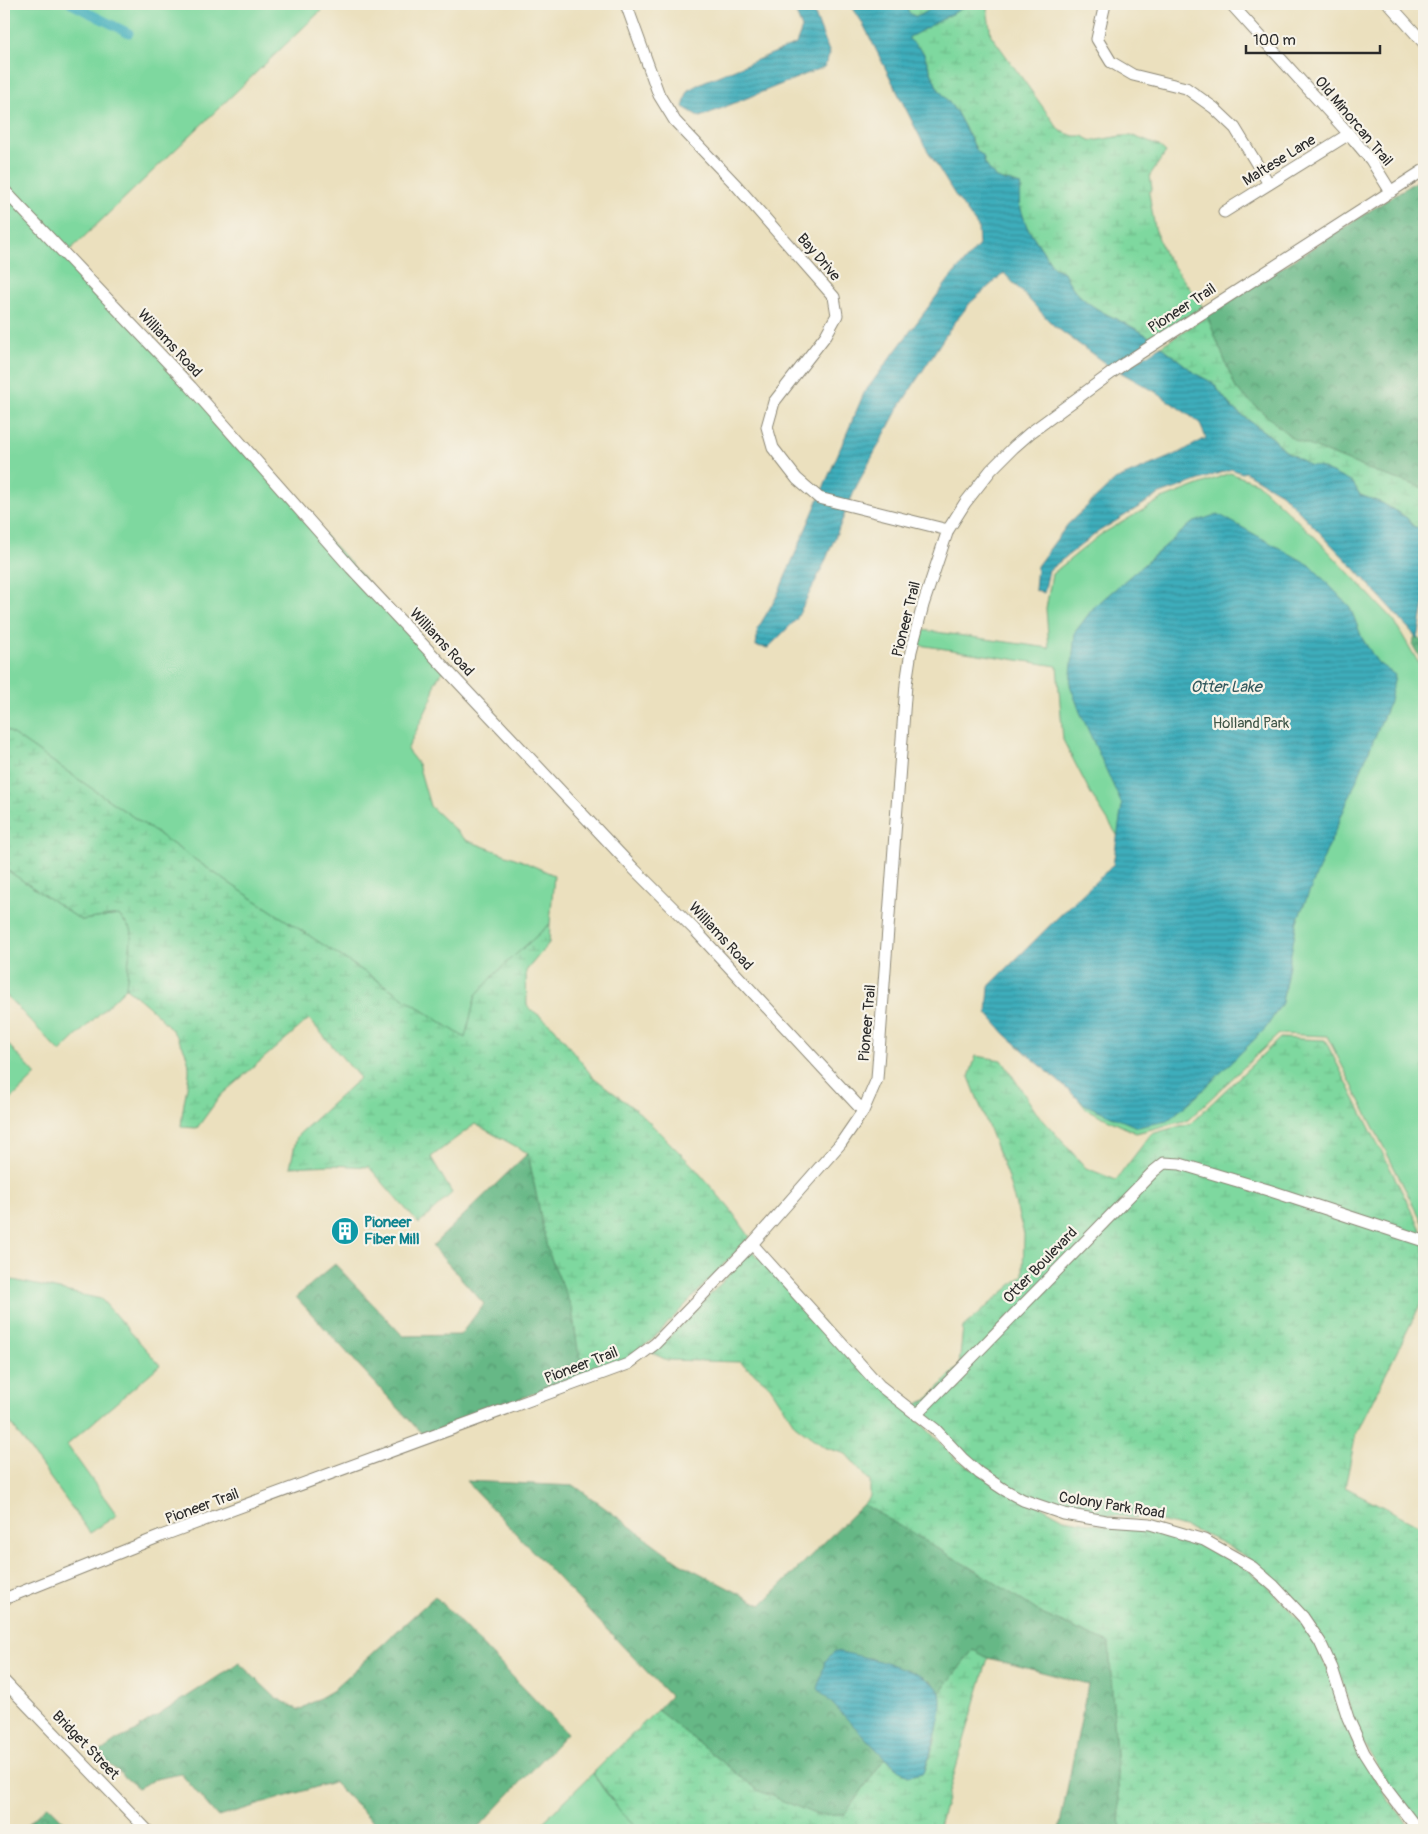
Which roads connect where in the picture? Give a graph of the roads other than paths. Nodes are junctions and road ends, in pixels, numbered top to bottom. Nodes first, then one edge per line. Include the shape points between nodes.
1 (626, 4) edge
2 (1105, 4) edge
3 (1232, 4) edge
4 (1388, 4) edge
5 (1424, 43) edge
6 (1350, 134) junction
7 (1424, 170) edge
8 (1270, 184) junction
9 (4, 190) edge
10 (1391, 192) junction
11 (1224, 212) dead end
12 (948, 530) junction
13 (862, 1112) junction
14 (1424, 1241) edge
15 (752, 1244) junction
16 (916, 1414) junction
17 (4, 1600) edge
18 (4, 1681) edge
19 (146, 1830) edge
20 (1418, 1830) edge

1 - 12 street, Bay Drive via 659,95 675,121 834,297 837,315 826,335 774,402 767,427 773,448 797,480 818,498
2 - 8 street via 1097,39 1110,62 1133,75 1186,88 1214,108 1235,128
3 - 6 street, Old Minorcan Trail
4 - 5 street
6 - 8 street, Maltese Lane
6 - 10 street, Old Minorcan Trail
7 - 10 street, Pioneer Trail
8 - 11 street, Maltese Lane
9 - 13 street, Williams Road via 191,387 351,568 694,929
10 - 12 street, Pioneer Trail via 1112,371 1030,433 986,477
12 - 13 street, Pioneer Trail via 923,605 906,684 877,1079
13 - 15 street, Pioneer Trail via 842,1143
14 - 16 street, Otter Boulevard via 1259,1187 1180,1164 1164,1163
15 - 16 street via 879,1385
15 - 17 street, Pioneer Trail via 656,1344 628,1364 161,1536
16 - 20 street, Colony Park Road via 979,1473 1024,1500 1072,1516 1150,1524 1182,1532 1204,1540 1252,1567 1288,1599 1320,1642 1364,1753
18 - 19 street, Bridget Street

